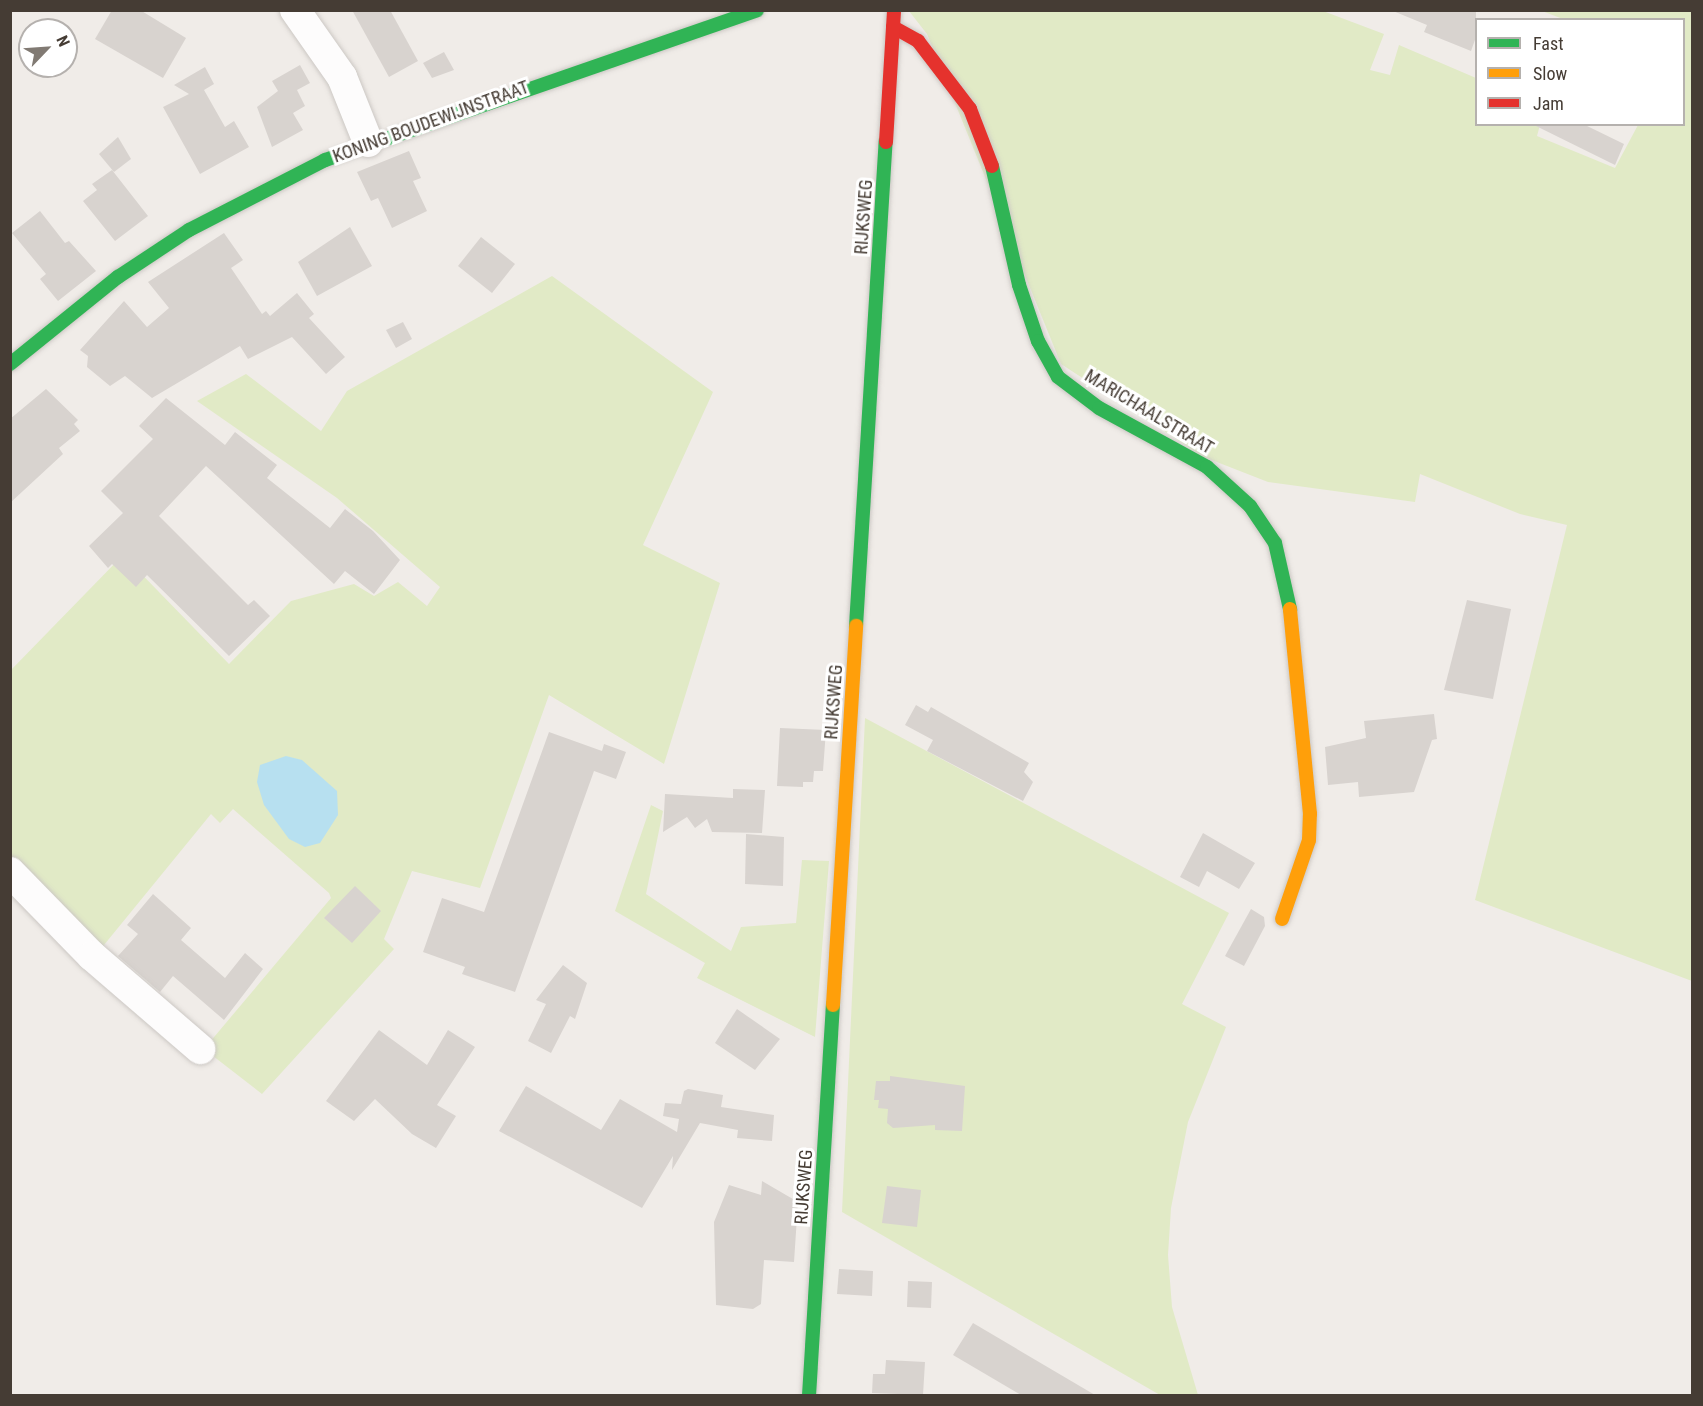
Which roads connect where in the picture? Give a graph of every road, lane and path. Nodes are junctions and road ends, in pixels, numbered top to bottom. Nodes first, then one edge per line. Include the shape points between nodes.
1 (295, 10) edge
2 (757, 10) edge
3 (894, 10) edge
4 (893, 27) junction
5 (369, 142) junction
6 (10, 364) edge
7 (10, 872) edge
8 (1282, 919) dead end
9 (200, 1048) dead end
10 (809, 1395) edge

1 - 5 street via 316,34 342,77
2 - 5 street, KONING BOUDEWIJNSTRAAT
3 - 4 street, RIJKSWEG
4 - 8 street, MARICHAALSTRAAT via 918,41 970,109 996,176 1019,285 1038,341 1058,377 1099,408 1207,466 1250,506 1275,543 1288,589 1310,814 1304,858
4 - 10 street, RIJKSWEG
5 - 6 street, KONING BOUDEWIJNSTRAAT via 189,230 118,277
7 - 9 street via 92,956

